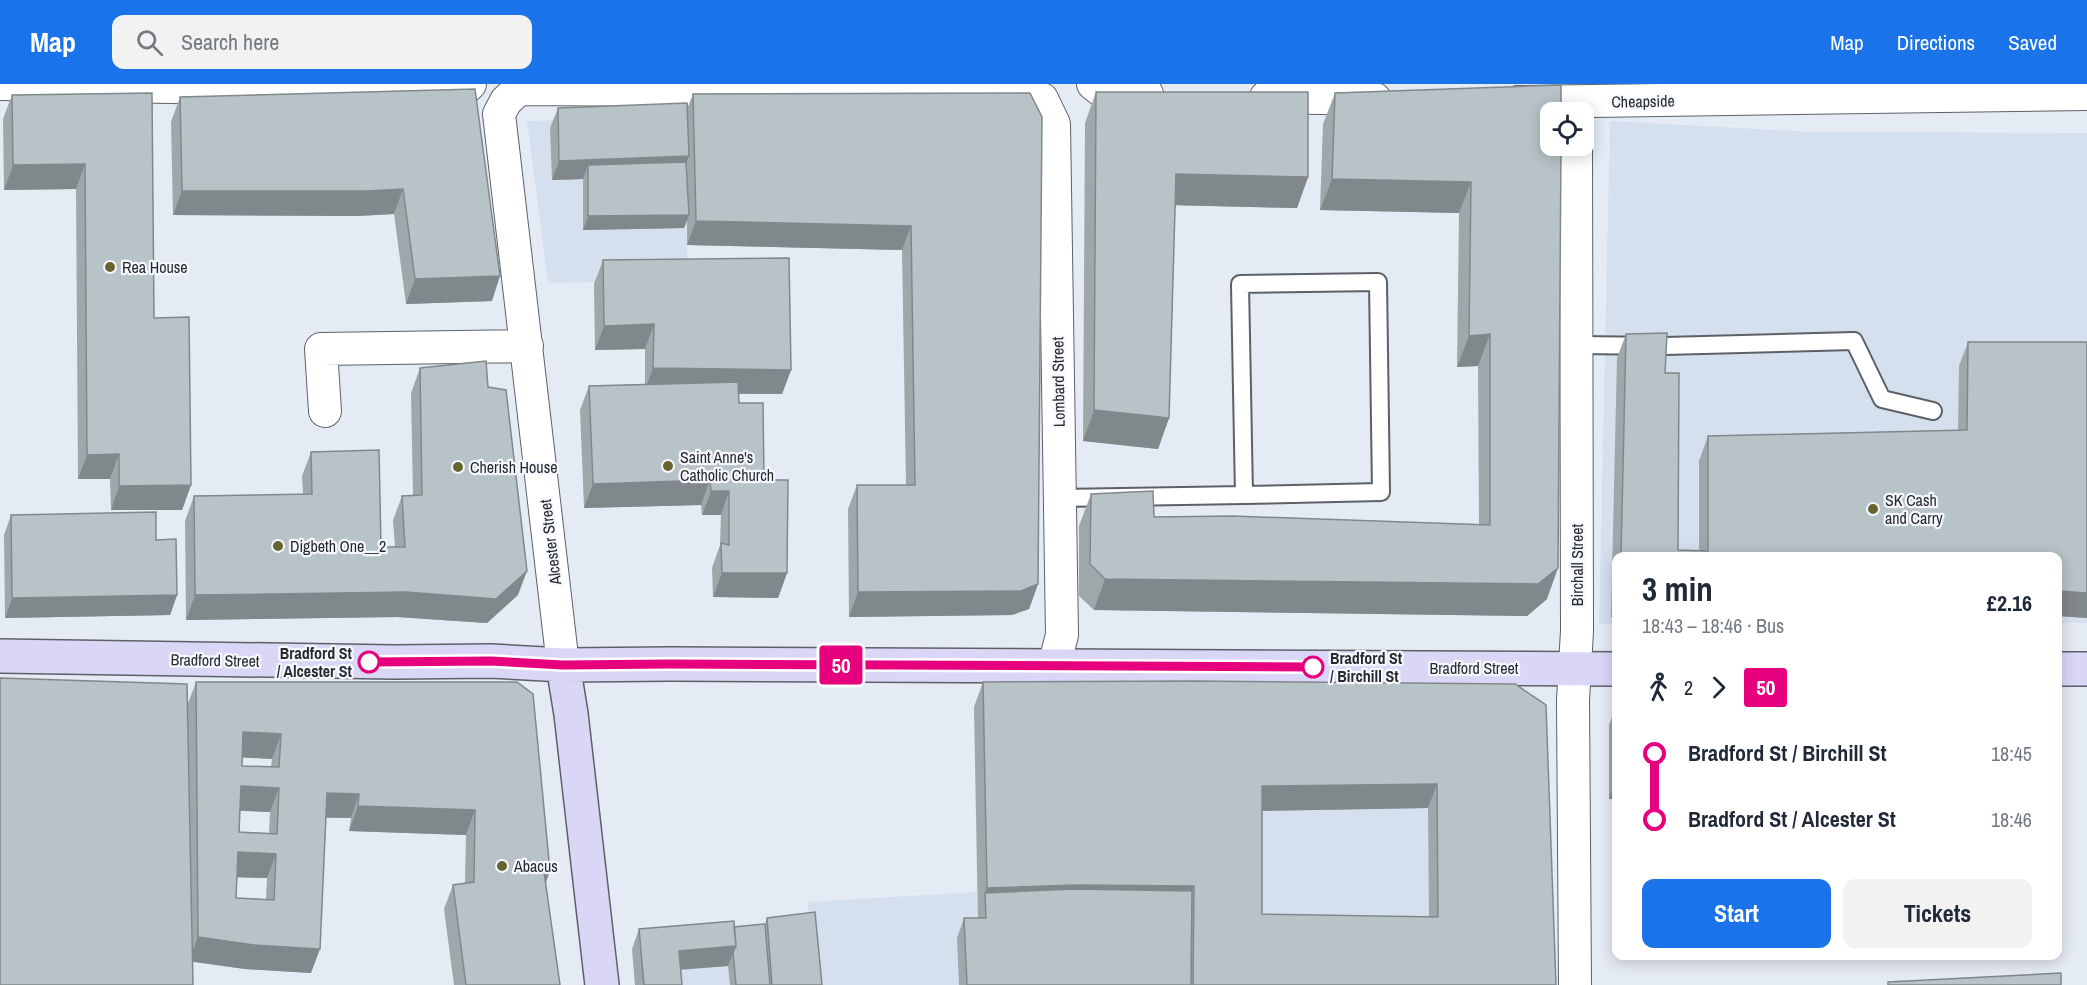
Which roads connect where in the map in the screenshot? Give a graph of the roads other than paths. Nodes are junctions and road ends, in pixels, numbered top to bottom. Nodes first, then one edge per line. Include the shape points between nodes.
1 (0, 84) edge
2 (470, 84) edge
3 (1094, 84) edge
4 (2087, 94) edge
5 (1178, 95) edge
6 (1238, 96) edge
7 (1405, 99) edge
8 (1586, 99) edge
9 (506, 101) joint
10 (1489, 101) edge
11 (1576, 156) edge
12 (1577, 345) junction
13 (527, 346) junction
14 (325, 411) dead end
15 (1933, 411) dead end
16 (1244, 495) junction
17 (1060, 498) junction
18 (0, 656) edge
19 (563, 665) junction
20 (1054, 666) junction
21 (1575, 669) junction
22 (1612, 669) edge
23 (2062, 669) edge
24 (2087, 669) edge
25 (602, 985) edge
26 (1575, 985) edge

1 - 2 street via 461,92
3 - 5 street via 1106,94
4 - 8 street, Cheapside
6 - 7 street
8 - 10 street, Cheapside
9 - 13 street, Alcester Street via 499,114
9 - 17 street, Lombard Street via 519,89 555,88 1017,92 1042,99 1054,124
11 - 12 street, Birchall Street
12 - 15 lane via 1854,341 1882,399
12 - 21 street, Birchall Street
13 - 14 street via 321,349
13 - 19 street, Alcester Street
16 - 16 lane via 1240,284 1378,282 1381,492
16 - 17 lane
17 - 20 street, Lombard Street via 1062,635
18 - 19 street, Bradford Street
19 - 20 street, Bradford Street
19 - 25 street, Alcester Street
20 - 21 street, Bradford Street
21 - 22 street, Bradford Street
21 - 26 street, Birchall Street
23 - 24 street

